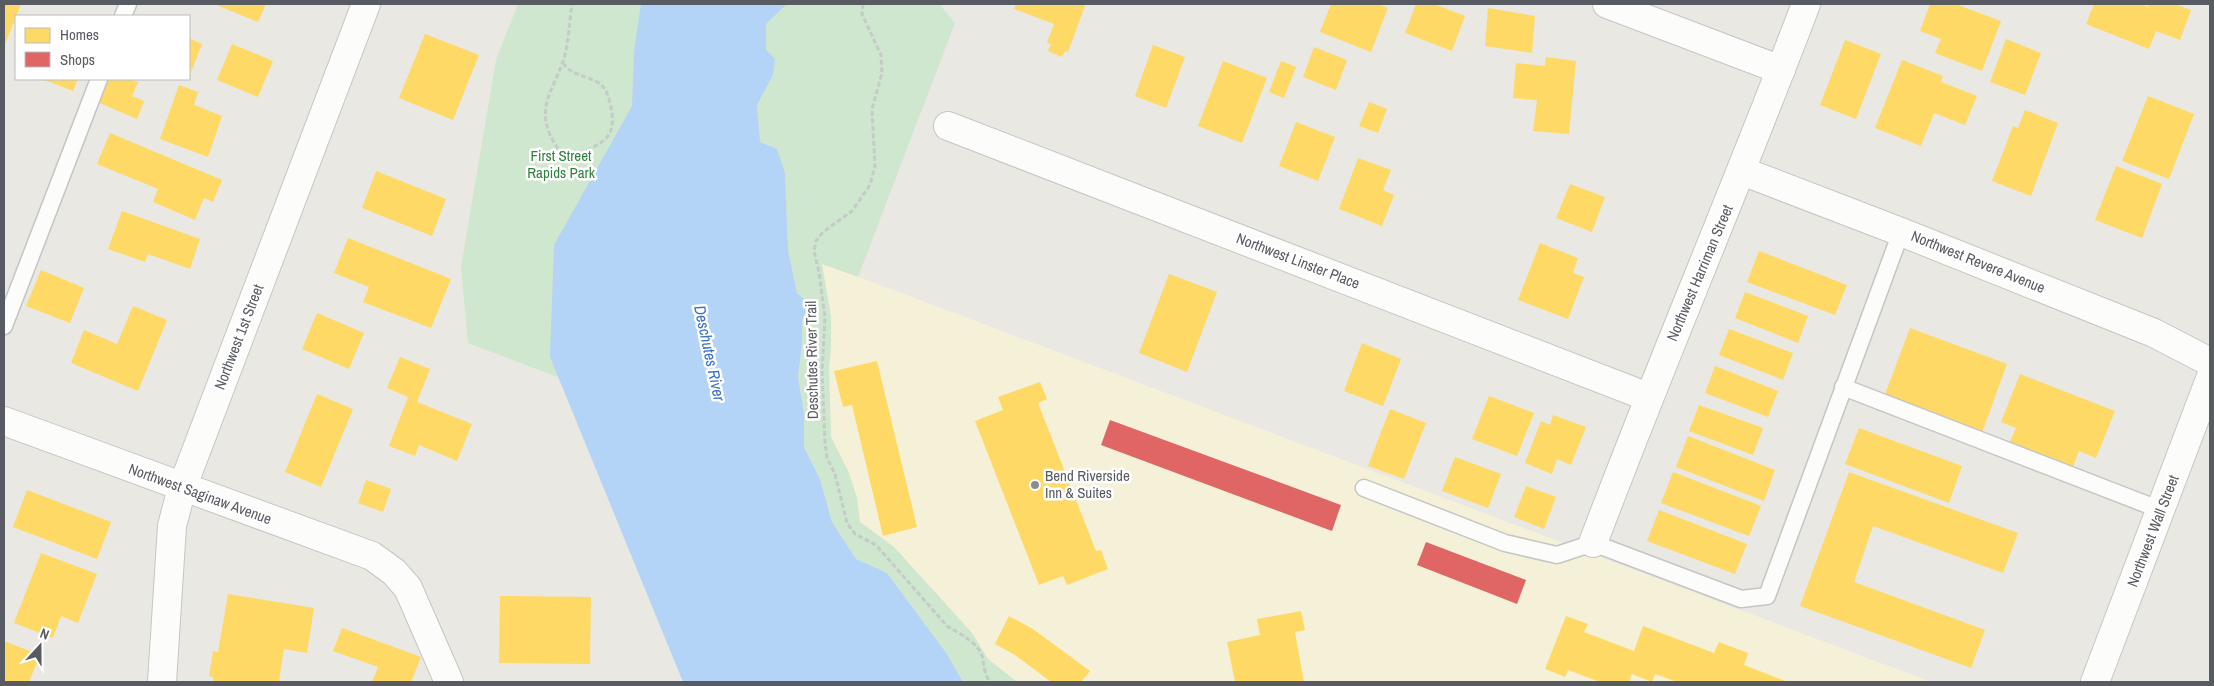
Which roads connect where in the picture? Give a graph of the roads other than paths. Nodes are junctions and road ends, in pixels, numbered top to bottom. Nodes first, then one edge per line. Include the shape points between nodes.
1 (366, 4) edge
2 (1607, 4) edge
3 (1806, 4) edge
4 (1781, 70) junction
5 (99, 80) edge
6 (948, 126) dead end
7 (1742, 171) junction
8 (1901, 232) junction
9 (4, 326) edge
10 (2210, 362) edge
11 (2210, 379) edge
12 (1843, 387) junction
13 (1648, 397) junction
14 (4, 421) edge
15 (182, 488) junction
16 (1364, 488) dead end
17 (2161, 510) junction
18 (1593, 543) junction
19 (162, 682) edge
20 (449, 682) edge
21 (2095, 682) edge

1 - 15 street, Northwest 1st Street
2 - 4 street
3 - 4 street, Northwest Harriman Street
4 - 7 street, Northwest Harriman Street
5 - 9 lane
6 - 13 street, Northwest Linster Place
7 - 8 street, Northwest Revere Avenue
7 - 13 street, Northwest Harriman Street
8 - 10 street, Northwest Revere Avenue via 2154,332
8 - 12 lane
11 - 17 street, Northwest Wall Street
12 - 17 lane
12 - 18 lane via 1767,596 1741,599
13 - 18 street, Northwest Harriman Street
14 - 15 street, Northwest Saginaw Avenue
15 - 19 street, Northwest 1st Street via 172,526
15 - 20 street, Northwest Saginaw Avenue via 372,556 394,572 408,588
16 - 18 lane via 1505,543 1557,555
17 - 21 street, Northwest Wall Street

